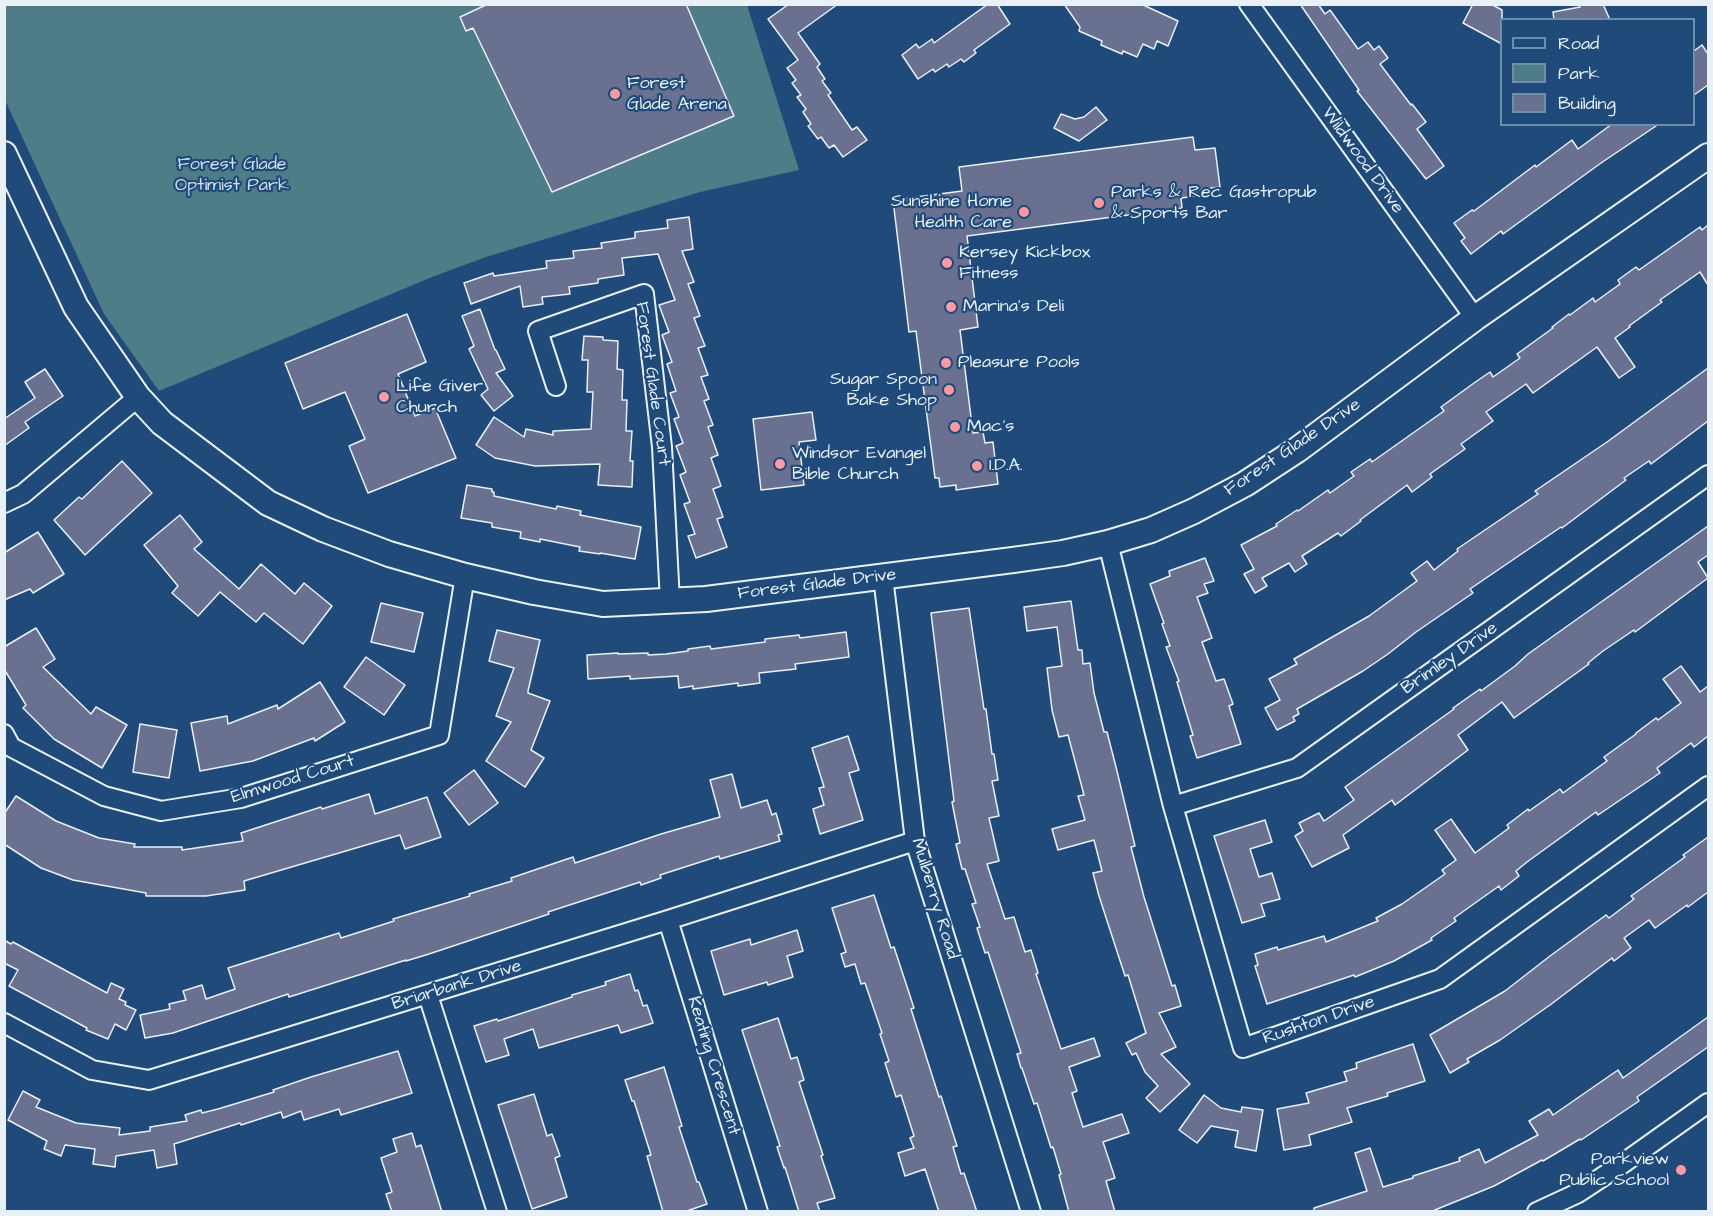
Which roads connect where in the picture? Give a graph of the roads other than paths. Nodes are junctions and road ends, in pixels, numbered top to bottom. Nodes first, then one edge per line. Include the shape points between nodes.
1 (1249, 4) edge
2 (4, 154) edge
3 (1708, 156) edge
4 (1475, 318) junction
5 (556, 386) dead end
6 (138, 397) junction
7 (1708, 476) edge
8 (4, 503) edge
9 (1108, 543) junction
10 (465, 576) junction
11 (884, 577) junction
12 (670, 602) junction
13 (4, 734) edge
14 (1708, 786) edge
15 (1173, 806) junction
16 (915, 841) junction
17 (668, 920) junction
18 (428, 995) junction
19 (4, 1023) edge
20 (1708, 1103) edge
21 (497, 1212) edge
22 (758, 1212) edge
23 (1031, 1212) edge
24 (1537, 1212) edge

1 - 4 street, Wildwood Drive
2 - 6 street, Forest Glade Drive via 76,307
3 - 4 street, Forest Glade Drive
4 - 9 street, Forest Glade Drive via 1245,484 1151,530
5 - 12 street, Forest Glade Court via 538,331 644,294 662,447
6 - 8 street via 23,494
6 - 10 street, Forest Glade Drive via 162,423 268,503 389,554
7 - 15 street, Brimley Drive via 1297,768
9 - 11 street, Forest Glade Drive via 1063,553
9 - 15 street, Rushton Drive
10 - 12 street, Forest Glade Drive via 578,601
10 - 13 street, Elmwood Court via 439,735 241,798 161,811 104,796 11,747
11 - 12 street, Forest Glade Drive
11 - 16 street, Mulberry Road
14 - 15 street, Rushton Drive via 1440,979 1243,1048
16 - 17 street, Briarbank Drive
16 - 23 street, Mulberry Road
17 - 18 street, Briarbank Drive
17 - 22 street, Keating Crescent
18 - 19 street, Briarbank Drive via 149,1080 92,1070
18 - 21 street
20 - 24 street via 1578,1193

